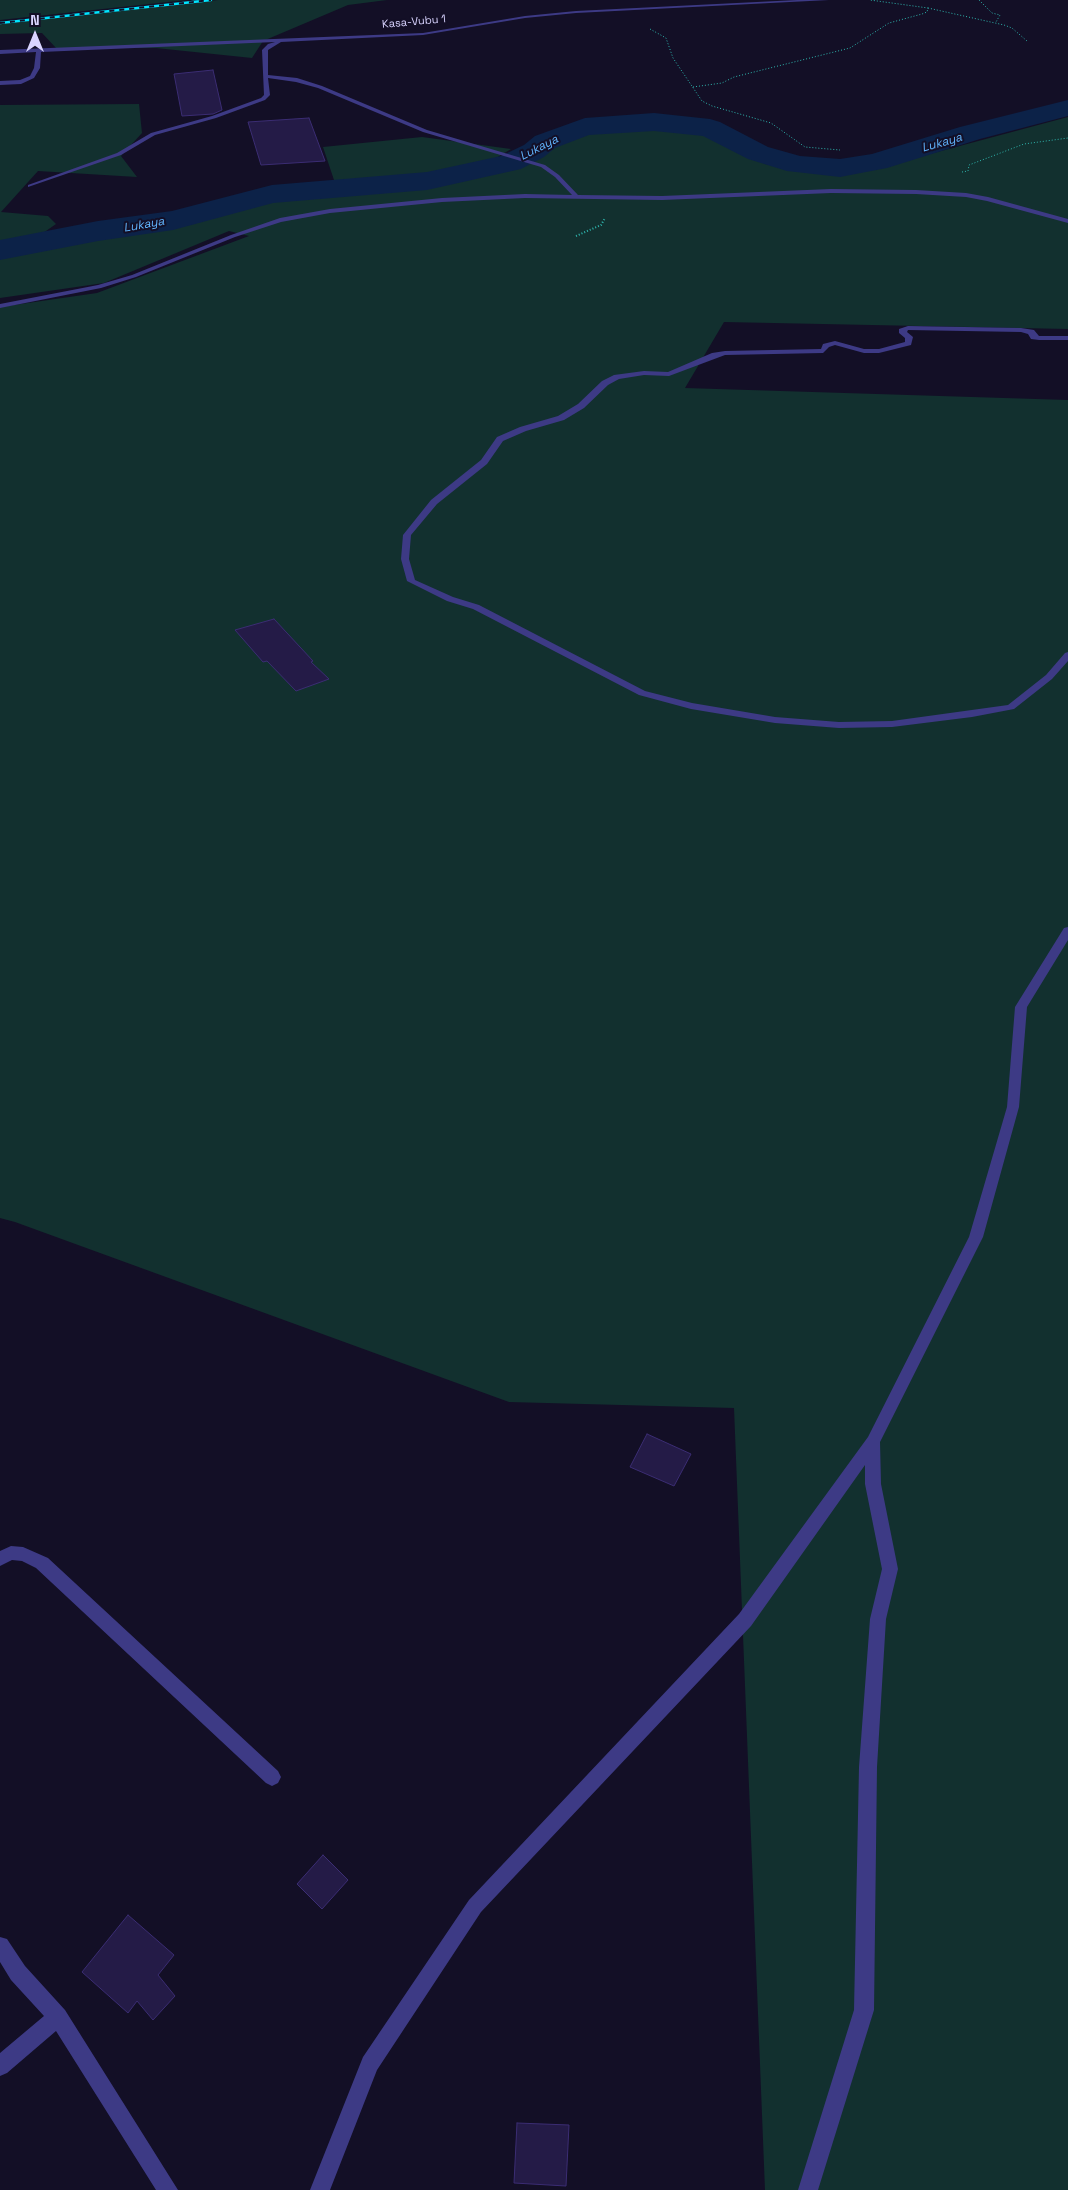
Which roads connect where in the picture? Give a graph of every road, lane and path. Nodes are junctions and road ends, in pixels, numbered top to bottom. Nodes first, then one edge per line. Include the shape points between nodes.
1 (828, 0) edge
2 (870, 0) edge
3 (979, 0) edge
4 (928, 8) junction
5 (996, 22) junction
6 (648, 29) dead end
7 (284, 40) junction
8 (1027, 41) dead end
9 (39, 51) junction
10 (0, 52) edge
11 (265, 76) junction
12 (0, 83) edge
13 (693, 87) junction
14 (1068, 138) edge
15 (840, 150) dead end
16 (958, 174) dead end
17 (30, 186) dead end
18 (577, 198) junction
19 (1068, 220) edge
20 (0, 306) edge
21 (1068, 338) edge
22 (1068, 656) edge
23 (1068, 931) edge
24 (873, 1442) junction
25 (0, 1559) edge
26 (272, 1777) dead end
27 (0, 1946) edge
28 (58, 2017) junction
29 (0, 2066) edge
30 (168, 2190) edge
31 (320, 2190) edge
32 (808, 2190) edge

1 - 7 street, Kasa-Vubu 1 via 576,12 423,34
2 - 4 path
3 - 5 path via 992,13 1000,15
4 - 5 path
4 - 13 path via 922,14 889,22 850,48 734,77 722,83
5 - 8 path via 1011,28
6 - 13 path via 666,38 673,58
7 - 9 street, Kasa-Vubu 1
7 - 11 street via 265,50
9 - 10 street, Kasa-Vubu 1
9 - 12 street via 32,77 21,82
11 - 17 street via 267,95 263,99 153,134 119,154
11 - 18 street via 297,80 425,131 543,166
13 - 15 path via 707,104 771,123 805,146
14 - 16 path via 1024,144 969,165 968,171
18 - 19 street via 933,192 988,199
18 - 20 street via 442,200 299,216 234,236 99,287
21 - 22 street via 1039,338 1021,330 908,328 903,329 903,333 909,336 908,343 879,351 864,351 835,343 823,350 725,353 669,374 617,377 561,418 500,439 484,462 434,502 407,536 405,559 411,581 476,608 642,693 691,706 775,720 839,725 892,724 1011,707 1049,677
23 - 24 street via 1021,1007 1013,1107 976,1237
24 - 31 street via 744,1620 475,1906 370,2064
24 - 32 street via 873,1484 890,1569 878,1619 868,1766 864,2010
25 - 26 street via 11,1553 23,1554 42,1563
27 - 28 street via 18,1972
28 - 29 street
28 - 30 street

